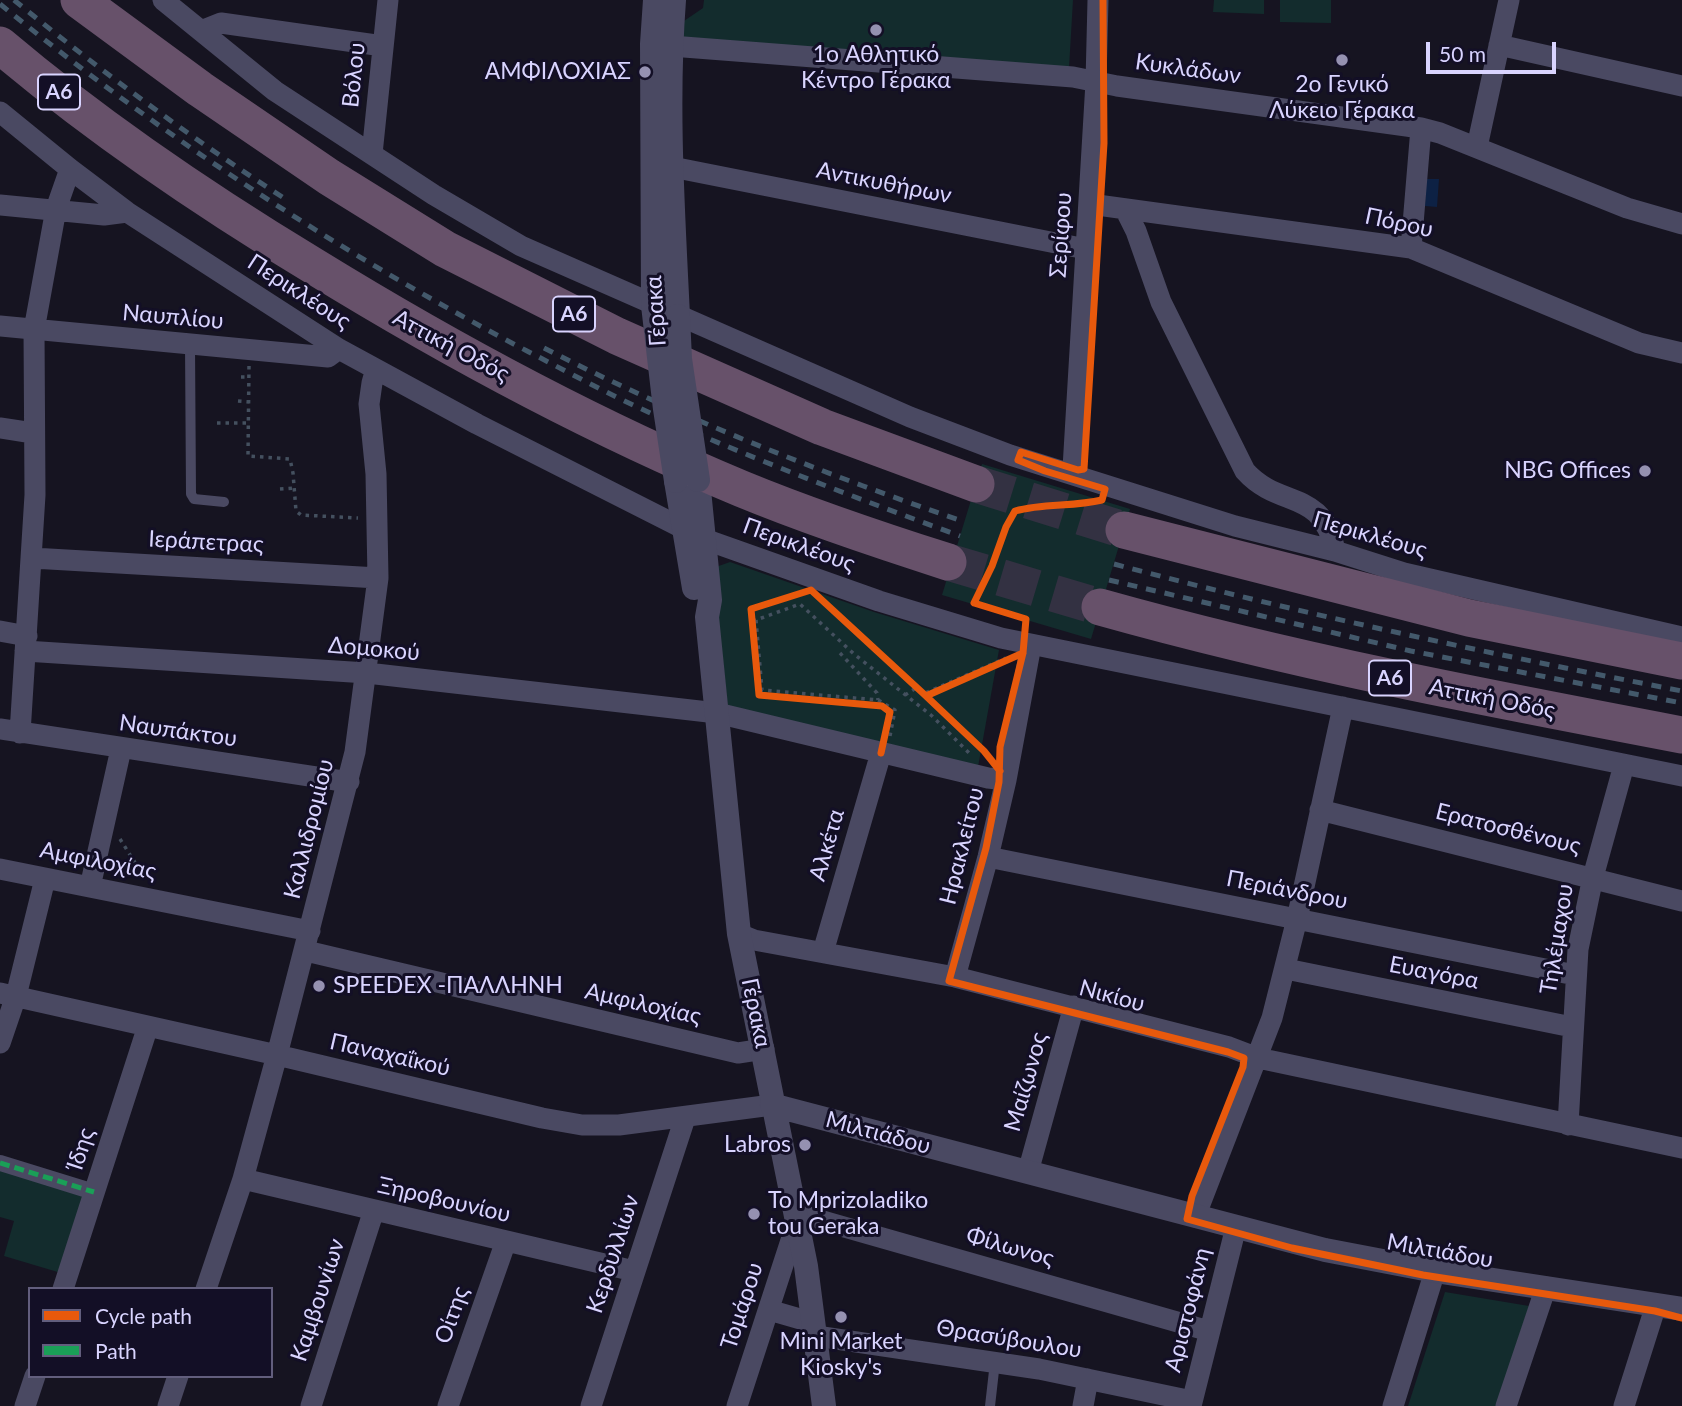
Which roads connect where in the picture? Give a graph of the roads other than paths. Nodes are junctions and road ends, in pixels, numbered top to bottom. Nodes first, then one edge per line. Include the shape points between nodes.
1 (79, 0) edge
2 (163, 0) edge
3 (388, 0) edge
4 (655, 0) edge
5 (674, 0) edge
6 (1098, 0) edge
7 (1509, 0) edge
8 (201, 31) junction
9 (0, 45) edge
10 (1499, 45) junction
11 (671, 46) junction
12 (383, 47) junction
13 (0, 63) edge
14 (1096, 82) junction
15 (1682, 86) edge
16 (0, 112) edge
17 (1421, 128) junction
18 (118, 138) junction
19 (1477, 147) junction
20 (372, 155) junction
21 (672, 167) junction
22 (69, 169) junction
23 (1090, 204) junction
24 (0, 205) edge
25 (56, 209) junction
26 (1125, 209) junction
27 (127, 212) junction
28 (1682, 224) edge
29 (1412, 248) junction
30 (1087, 249) junction
31 (653, 305) junction
32 (678, 316) junction
33 (0, 326) edge
34 (34, 330) junction
35 (190, 345) junction
36 (339, 349) junction
37 (1682, 353) edge
38 (376, 369) junction
39 (0, 428) edge
40 (33, 433) junction
41 (1070, 473) junction
42 (976, 484) tunnel mouth
43 (224, 502) dead end
44 (1124, 530) tunnel mouth
45 (694, 534) junction
46 (1335, 551) junction
47 (32, 558) junction
48 (948, 562) tunnel mouth
49 (378, 578) junction
50 (1100, 607) tunnel mouth
51 (0, 631) edge
52 (1682, 637) edge
53 (26, 644) junction
54 (1021, 649) junction
55 (1682, 661) edge
56 (367, 673) junction
57 (1343, 707) junction
58 (717, 713) junction
59 (10, 731) edge
60 (1682, 735) edge
61 (121, 749) junction
62 (883, 754) junction
63 (1624, 765) junction
64 (1682, 776) edge
65 (1002, 779) junction
66 (349, 782) junction
67 (1320, 810) junction
68 (988, 857) junction
69 (0, 869) edge
70 (1593, 877) junction
71 (45, 879) junction
72 (90, 887) junction
73 (1682, 901) edge
74 (1297, 919) junction
75 (739, 934) junction
76 (308, 941) junction
77 (823, 952) junction
78 (1286, 969) junction
79 (1575, 975) junction
80 (955, 977) junction
81 (8, 995) edge
82 (1074, 1006) junction
83 (148, 1026) junction
84 (1572, 1027) junction
85 (0, 1042) edge
86 (764, 1049) junction
87 (277, 1055) junction
88 (1258, 1058) junction
89 (772, 1105) junction
90 (685, 1118) junction
91 (1569, 1125) junction
92 (1682, 1148) edge
93 (0, 1163) edge
94 (1028, 1172) junction
95 (243, 1179) junction
96 (94, 1192) junction
97 (374, 1210) junction
98 (796, 1217) junction
99 (1195, 1217) junction
100 (1236, 1227) junction
101 (506, 1241) junction
102 (634, 1271) junction
103 (1435, 1271) junction
104 (64, 1287) edge
105 (207, 1287) edge
106 (1546, 1287) junction
107 (1656, 1305) junction
108 (1682, 1309) edge
109 (769, 1310) junction
110 (815, 1329) junction
111 (1209, 1331) junction
112 (995, 1362) junction
113 (34, 1378) edge
114 (177, 1378) edge
115 (1088, 1379) junction
116 (1191, 1404) edge
117 (25, 1406) edge
118 (168, 1406) edge
119 (311, 1406) edge
120 (448, 1406) edge
121 (591, 1406) edge
122 (737, 1406) edge
123 (824, 1406) edge
124 (990, 1406) edge
125 (1083, 1406) edge
126 (1393, 1406) edge
127 (1506, 1406) edge
128 (1624, 1406) edge

1 - 42 highway, Α6 via 329,177 445,249 617,336 809,421
2 - 8 street, Περικλέους
3 - 12 street, Βόλου
4 - 31 street, Γέρακα
5 - 11 street, Γέρακα
6 - 14 street, Σερίφου
7 - 10 street
8 - 12 street via 221,23
8 - 20 street, Περικλέους via 275,91
9 - 18 highway, Αττική Οδός / Α6
10 - 15 street
10 - 19 street
11 - 14 street, Κυκλάδων
11 - 21 street, Γέρακα
12 - 20 street, Βόλου
13 - 18 highway
14 - 17 street, Κυκλάδων
14 - 23 street, Σερίφου
16 - 22 street, Περικλέους
17 - 19 street, Κυκλάδων
17 - 29 street
18 - 48 highway, Αττική Οδός / Α6 via 212,204 414,328 605,428 744,490
19 - 28 street, Κυκλάδων via 1627,208
20 - 31 street, Περικλέους via 521,246
21 - 30 street, Αντικυθήρων
21 - 32 street, Γέρακα
22 - 25 street
22 - 27 street, Περικλέους
23 - 26 street, Πόρου
23 - 30 street, Σερίφου
24 - 25 street
25 - 27 street via 104,215
25 - 34 street
26 - 29 street, Πόρου
26 - 46 street via 1161,302 1245,471 1256,484 1316,509 1331,531
27 - 36 street, Περικλέους
29 - 37 street, Πόρου via 1639,343
30 - 41 street, Σερίφου
31 - 32 street, Περικλέους
31 - 45 street, Γέρακα, bridge via 665,409
32 - 41 street, Περικλέους via 910,417
32 - 45 street, Γέρακα, bridge
33 - 34 street, Ναυπλίου
34 - 35 street, Ναυπλίου
34 - 40 street
35 - 36 street, Ναυπλίου via 328,357
35 - 43 lane via 191,494 194,499
36 - 38 street, Περικλέους
38 - 45 street, Περικλέους
38 - 49 street, Καλλιδρομίου via 369,404
39 - 40 street
40 - 47 street
41 - 46 street, Περικλέους via 1235,526
44 - 55 highway via 1469,618
45 - 54 street, Περικλέους
45 - 58 street, Γέρακα via 710,600 707,617
46 - 52 street, Περικλέους via 1404,573
47 - 49 street, Ιεράπετρας
47 - 53 street
49 - 56 street, Καλλιδρομίου
50 - 60 highway, Αττική Οδός / Α6 via 1418,684
51 - 53 street, Δομοκού
53 - 56 street, Δομοκού
53 - 59 street
54 - 57 street, Περικλέους
54 - 65 street, Ηρακλείτου
56 - 58 street, Δομοκού
56 - 66 street, Καλλιδρομίου
57 - 63 street, Περικλέους
57 - 67 street
58 - 62 street, Δομοκού
58 - 75 street, Γέρακα
59 - 61 street, Ναυπάκτου
61 - 66 street, Ναυπάκτου
61 - 72 street
62 - 65 street, Δομοκού
62 - 77 street, Αλκέτα
63 - 64 street, Περικλέους
63 - 70 street, Τηλέμαχου
65 - 68 street, Ηρακλείτου
66 - 76 street, Καλλιδρομίου
67 - 70 street, Ερατοσθένους
67 - 74 street
68 - 74 street, Περιάνδρου
68 - 80 street, Ηρακλείτου
69 - 71 street, Αμφιλοχίας
70 - 73 street, Ερατοσθένους
70 - 79 street, Τηλέμαχου
71 - 72 street, Αμφιλοχίας
71 - 81 street
72 - 76 street, Αμφιλοχίας
74 - 78 street
74 - 79 street, Περιάνδρου
75 - 77 street, Νικίου
75 - 86 street, Γέρακα
76 - 86 street, Αμφιλοχίας via 738,1053
76 - 87 street, Καλλιδρομίου
77 - 80 street, Νικίου
78 - 84 street, Ευαγόρα
78 - 88 street
79 - 84 street, Τηλέμαχου
80 - 82 street, Νικίου
81 - 83 street, Παναχαΐκού
81 - 85 street
82 - 88 street, Νικίου
82 - 94 street, Μαίζωνος
83 - 87 street, Παναχαΐκού
83 - 96 street, Ίδης
84 - 91 street, Τηλέμαχου
86 - 89 street, Γέρακα
87 - 90 street, Παναχαΐκού via 582,1125
87 - 95 street, Καλλιδρομίου
88 - 91 street, Νικίου
88 - 99 street
89 - 90 street, Παναχαΐκού
89 - 94 street, Μιλτιάδου
89 - 98 street, Γέρακα
90 - 102 street, Κερδυλλίων
91 - 92 street, Νικίου
93 - 96 street
94 - 99 street, Μιλτιάδου
95 - 97 street, Ξηροβουνίου
95 - 105 street, Καλλιδρομίου
96 - 104 street, Ίδης
97 - 101 street, Ξηροβουνίου
97 - 119 street, Καμβουνίων
98 - 109 street, Τομάρου
98 - 110 street, Γέρακα
98 - 111 street, Φίλωνος
99 - 100 street, Μιλτιάδου
100 - 103 street, Μιλτιάδου
100 - 111 street, Αριστοφάνη
101 - 102 street, Ξηροβουνίου
101 - 120 street, Οίτης
102 - 121 street, Κερδυλλίων
103 - 106 street, Μιλτιάδου
103 - 126 street
106 - 107 street, Μιλτιάδου
106 - 127 street
107 - 108 street, Μιλτιάδου
107 - 128 street
109 - 110 street, Θρασύβουλου
109 - 122 street, Τομάρου
110 - 112 street, Θρασύβουλου
110 - 123 street, Γέρακα
111 - 116 street, Αριστοφάνη
112 - 115 street, Θρασύβουλου
112 - 124 lane
113 - 117 street
114 - 118 street
115 - 116 street, Θρασύβουλου
115 - 125 street

